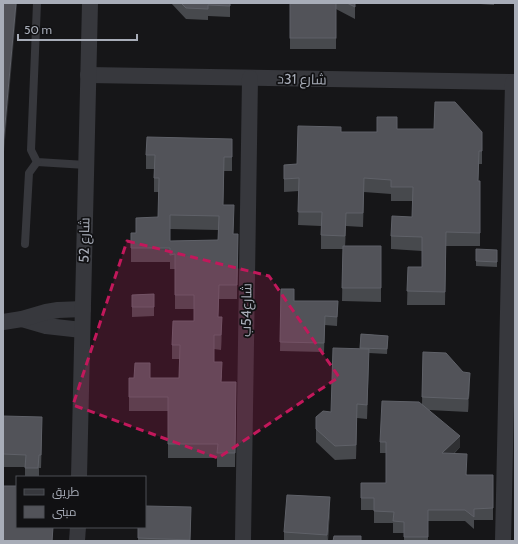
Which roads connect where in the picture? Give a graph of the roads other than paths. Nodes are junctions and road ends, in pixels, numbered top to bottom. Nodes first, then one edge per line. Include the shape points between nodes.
1 (37, 3) edge
2 (90, 3) edge
3 (88, 75) junction
4 (250, 78) junction
5 (514, 82) edge
6 (37, 162) junction
7 (86, 165) junction
8 (25, 244) dead end
9 (83, 309) junction
10 (22, 319) junction
11 (3, 322) edge
12 (82, 330) junction
13 (79, 476) edge
14 (78, 528) edge
15 (77, 541) edge
16 (243, 541) edge
17 (503, 541) edge

1 - 6 lane via 31,150
2 - 3 street, شارع 52
3 - 4 street, شارع 31د
3 - 7 street, شارع 52
4 - 5 street, شارع 31د
4 - 16 street, شارع54ب
5 - 17 street
6 - 7 lane
6 - 8 lane via 29,173
7 - 9 street, شارع 52
9 - 10 street via 58,310
9 - 12 street, شارع 52
10 - 11 street
10 - 12 street via 46,326
12 - 13 street, شارع 52
14 - 15 street

